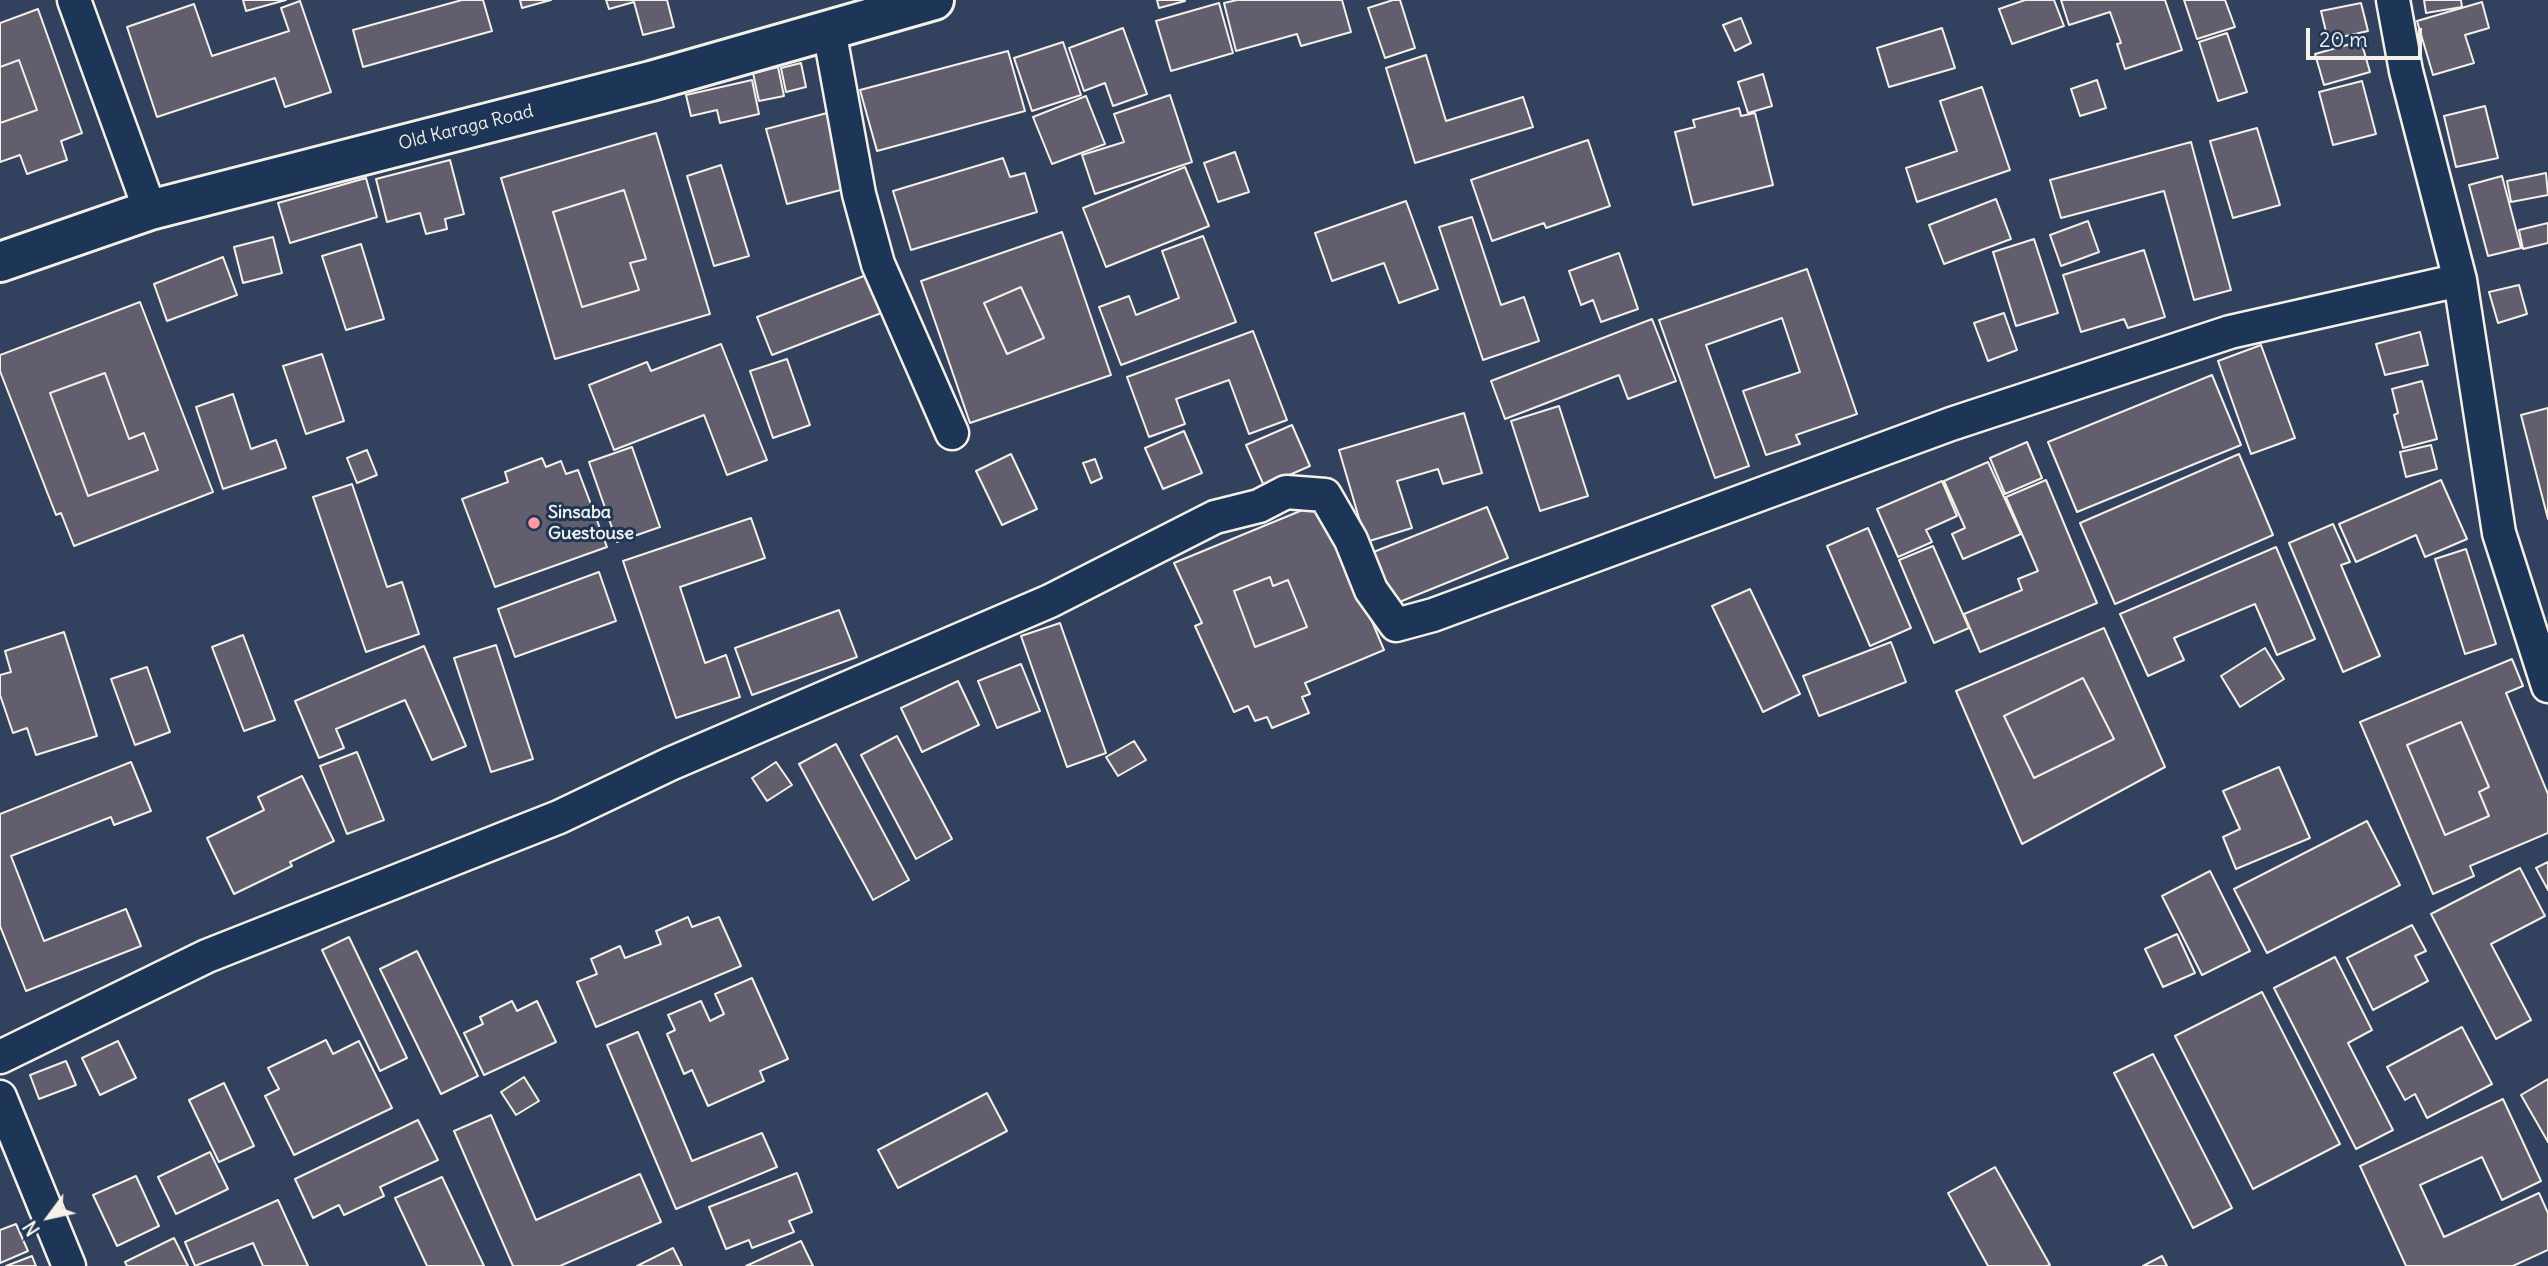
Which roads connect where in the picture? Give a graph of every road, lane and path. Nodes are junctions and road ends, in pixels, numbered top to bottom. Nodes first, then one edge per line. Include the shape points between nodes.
1 (74, 0) edge
2 (934, 0) edge
3 (2393, 0) edge
4 (829, 30) junction
5 (150, 210) junction
6 (0, 262) edge
7 (2460, 280) junction
8 (952, 433) dead end
9 (2548, 686) edge
10 (0, 1057) edge
11 (0, 1097) edge
12 (69, 1266) edge

1 - 5 street
2 - 4 street, Old Karaga Road
3 - 7 street via 2406,71
4 - 5 street, Old Karaga Road via 651,81
4 - 8 street via 859,194 878,264
5 - 6 street, Old Karaga Road
7 - 9 street via 2499,533
7 - 10 street via 2217,336 1951,424 1396,625 1371,590 1351,540 1325,495 1286,492 1259,506 1215,517 1050,601 670,764 559,817 207,956
11 - 12 street

